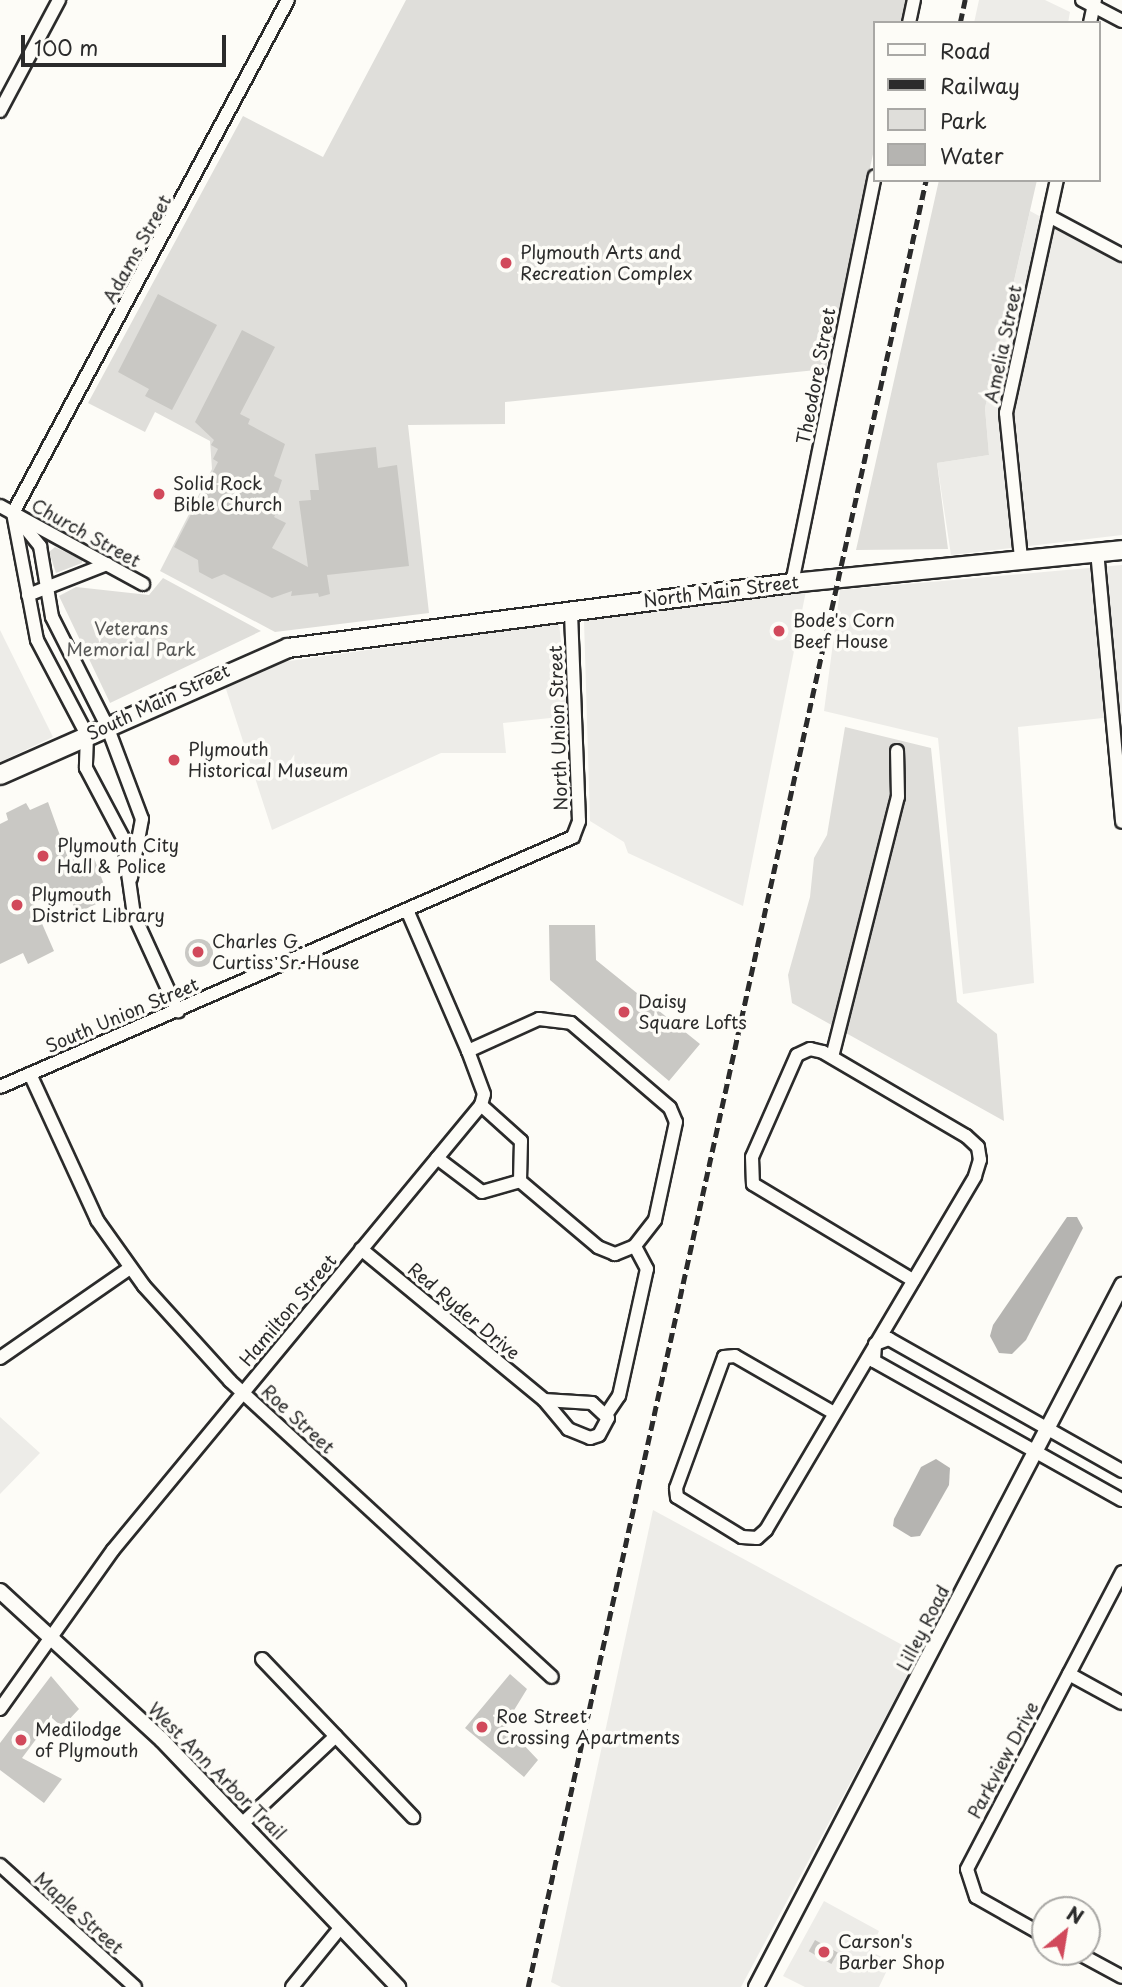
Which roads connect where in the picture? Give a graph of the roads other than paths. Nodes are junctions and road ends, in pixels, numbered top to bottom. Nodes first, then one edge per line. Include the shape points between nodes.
1 (59, 0) edge
2 (288, 0) edge
3 (914, 0) edge
4 (1082, 0) edge
5 (1095, 3) edge
6 (909, 21) edge
7 (1090, 21) edge
8 (1122, 21) edge
9 (0, 111) edge
10 (874, 181) edge
11 (1057, 182) edge
12 (1049, 216) junction
13 (1122, 255) edge
14 (0, 506) edge
15 (13, 513) junction
16 (1122, 550) edge
17 (1097, 551) junction
18 (1021, 558) junction
19 (107, 564) junction
20 (792, 583) junction
21 (143, 584) dead end
22 (49, 588) junction
23 (27, 595) junction
24 (571, 609) junction
25 (321, 643) joint
26 (107, 726) junction
27 (87, 735) junction
28 (1119, 750) edge
29 (897, 751) dead end
30 (0, 775) edge
31 (1122, 822) edge
32 (528, 858) joint
33 (130, 880) junction
34 (407, 910) junction
35 (178, 1012) junction
36 (468, 1051) junction
37 (832, 1057) junction
38 (30, 1074) junction
39 (0, 1087) edge
40 (481, 1105) junction
41 (437, 1158) junction
42 (520, 1181) junction
43 (635, 1246) junction
44 (361, 1249) junction
45 (130, 1268) junction
46 (913, 1280) junction
47 (1122, 1285) edge
48 (875, 1344) junction
49 (0, 1358) edge
50 (243, 1392) junction
51 (544, 1400) junction
52 (834, 1413) junction
53 (606, 1415) junction
54 (1048, 1430) junction
55 (1037, 1451) junction
56 (1122, 1471) edge
57 (1122, 1500) edge
58 (1122, 1572) edge
59 (0, 1591) edge
60 (49, 1636) junction
61 (262, 1658) dead end
62 (1069, 1674) junction
63 (552, 1678) dead end
64 (1122, 1703) edge
65 (0, 1709) edge
66 (336, 1736) junction
67 (413, 1817) dead end
68 (243, 1823) junction
69 (0, 1865) edge
70 (341, 1927) junction
71 (1031, 1928) edge
72 (1101, 1966) edge
73 (1122, 1977) edge
74 (135, 1987) edge
75 (292, 1987) edge
76 (398, 1987) edge
77 (756, 1987) edge

1 - 9 street
2 - 15 street, Adams Street
3 - 6 street
4 - 5 street
5 - 7 street
5 - 8 street
10 - 20 street, Theodore Street
11 - 12 street, Amelia Street
12 - 13 street
12 - 18 street, Amelia Street via 1006,413
14 - 15 street, Church Street
15 - 19 street, Church Street
15 - 22 street, Church Street via 40,546
15 - 23 street, Church Street
16 - 17 main road, North Main Street
17 - 18 main road, North Main Street
17 - 28 street
18 - 20 main road, North Main Street
19 - 21 street, Church Street
19 - 22 street
20 - 24 main road, North Main Street
22 - 23 street
22 - 26 street, Church Street via 52,617
23 - 27 street, Church Street via 37,640
24 - 25 main road, North Main Street
24 - 32 street, North Union Street via 579,827 568,840
25 - 26 main road, South Main Street via 261,655
26 - 27 main road, South Main Street
26 - 33 street, Church Street via 142,819
27 - 30 main road, South Main Street
27 - 33 street, Church Street via 86,768 122,838
28 - 31 street
29 - 37 street via 898,797
32 - 34 street, South Union Street
33 - 35 street, Church Street via 142,937
34 - 35 street, South Union Street
34 - 36 street
35 - 38 street, South Union Street
36 - 40 street via 484,1094
36 - 43 street via 539,1019 562,1020 670,1108 676,1122 655,1220
37 - 46 street via 978,1147 975,1176
37 - 46 street via 810,1049 797,1055 752,1157 753,1184
38 - 39 street, South Union Street
38 - 45 street, Roe Street via 97,1220
40 - 41 street, Hamilton Street
40 - 42 street via 521,1141
41 - 42 street via 482,1192
41 - 44 street, Hamilton Street
42 - 43 street via 598,1247 615,1254
43 - 53 street via 648,1269 620,1396
44 - 50 street, Hamilton Street
44 - 51 street, Red Ryder Drive
45 - 49 street
45 - 50 street, Roe Street
46 - 48 street
47 - 54 street, Lilley Road
48 - 52 street
48 - 54 street via 889,1339
48 - 55 street via 874,1361
50 - 60 street, Hamilton Street
50 - 63 street, Roe Street
51 - 53 street via 592,1403
51 - 53 street, Red Ryder Drive via 568,1429 590,1438 606,1426
52 - 52 street via 757,1538 742,1538 677,1497 676,1488 724,1357 735,1356
54 - 55 street, Lilley Road
54 - 56 street
55 - 57 street
55 - 77 street, Lilley Road
58 - 62 street, Parkview Drive
59 - 60 street, West Ann Arbor Trail
60 - 65 street, Hamilton Street
60 - 68 street, West Ann Arbor Trail
61 - 66 street
62 - 64 street
62 - 71 street, Parkview Drive via 967,1869 976,1897
66 - 67 street
66 - 68 street
68 - 70 street, West Ann Arbor Trail
69 - 74 street, Maple Street
70 - 75 street
70 - 76 street, West Ann Arbor Trail
72 - 73 street

